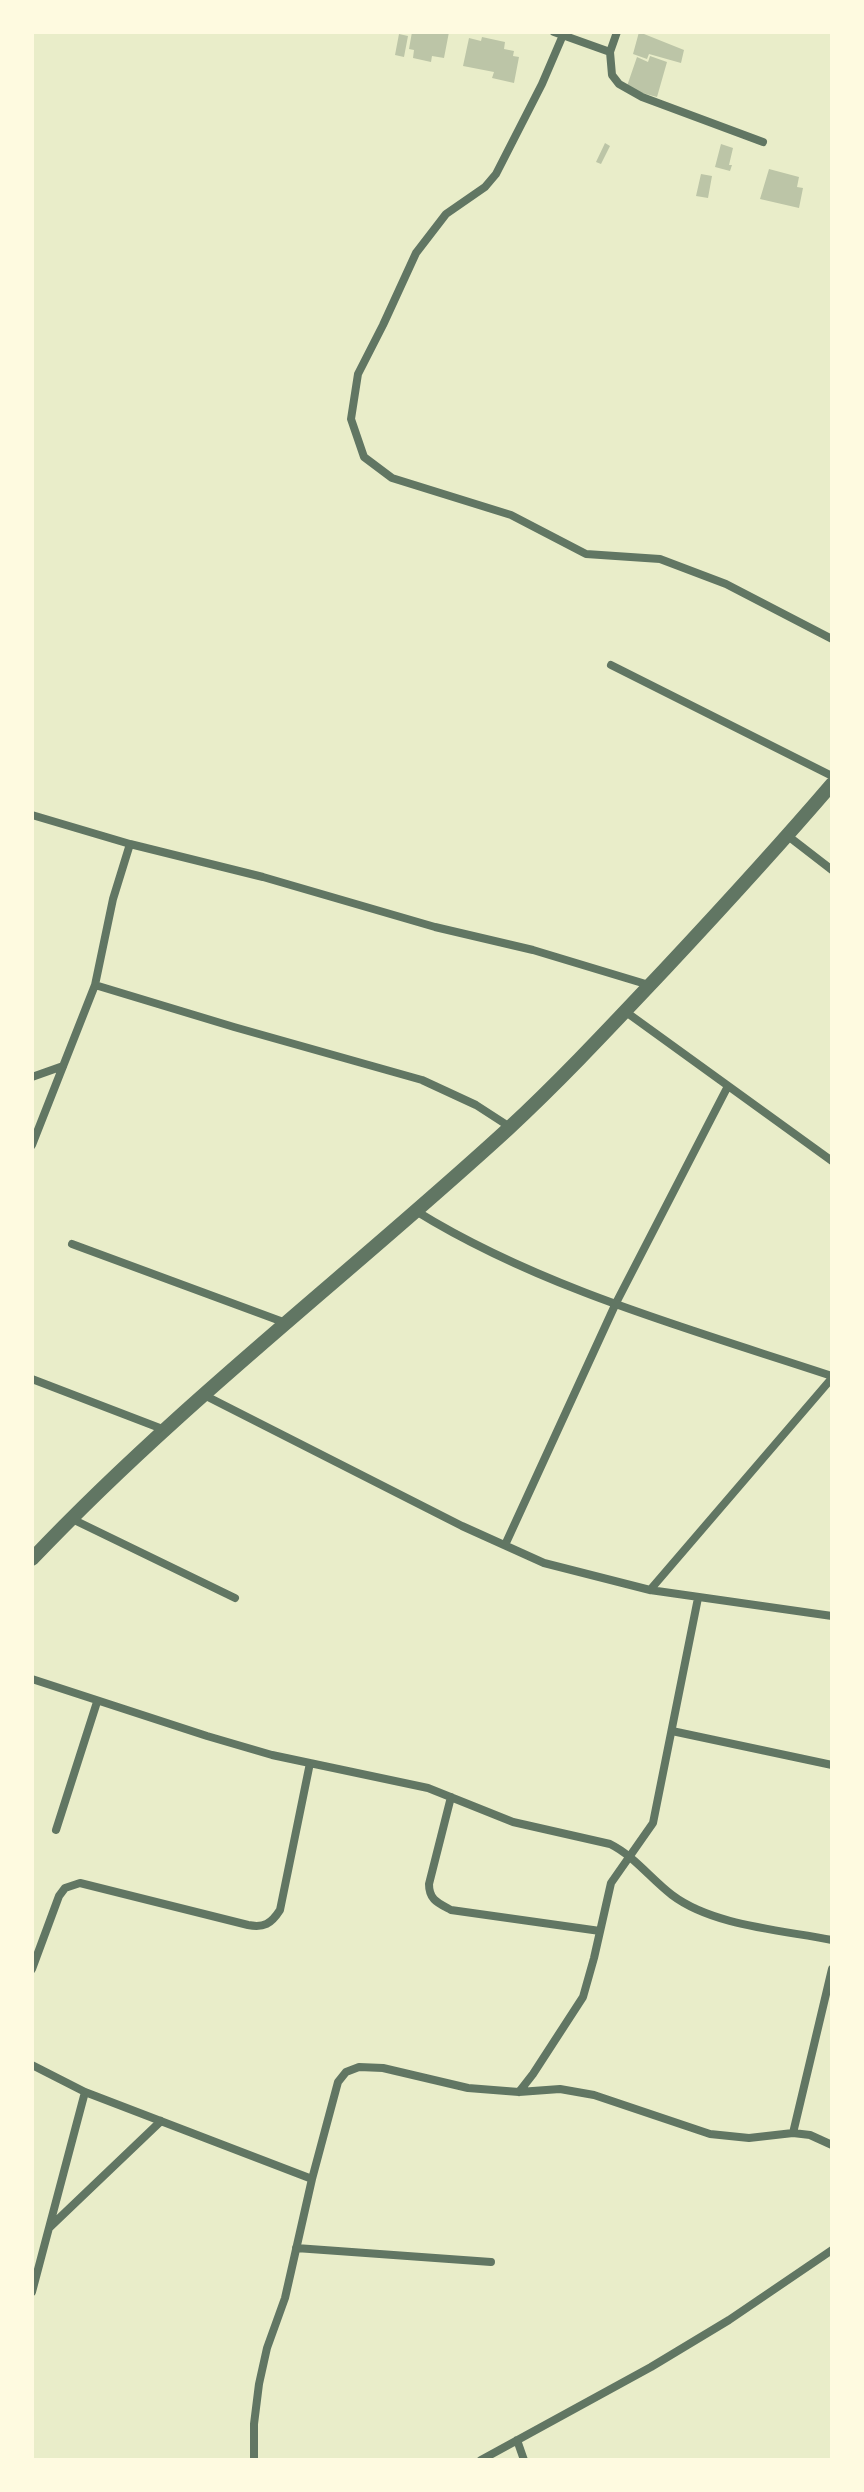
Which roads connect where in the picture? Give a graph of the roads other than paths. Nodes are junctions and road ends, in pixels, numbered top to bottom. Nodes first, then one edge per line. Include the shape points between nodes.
1 (617, 32) edge
2 (559, 33) edge
3 (610, 52) junction
4 (763, 142) dead end
5 (832, 639) edge
6 (611, 665) dead end
7 (832, 776) edge
8 (832, 784) edge
9 (32, 815) edge
10 (788, 836) junction
11 (130, 844) junction
12 (832, 870) edge
13 (95, 985) junction
14 (650, 985) junction
15 (626, 1012) junction
16 (63, 1066) junction
17 (32, 1077) edge
18 (728, 1086) junction
19 (510, 1127) junction
20 (32, 1145) edge
21 (832, 1161) edge
22 (415, 1211) junction
23 (72, 1244) dead end
24 (616, 1303) junction
25 (286, 1323) junction
26 (832, 1377) edge
27 (32, 1379) edge
28 (204, 1395) junction
29 (166, 1430) junction
30 (70, 1518) junction
31 (505, 1545) junction
32 (32, 1559) edge
33 (650, 1590) junction
34 (235, 1598) dead end
35 (698, 1598) junction
36 (832, 1616) edge
37 (32, 1679) edge
38 (97, 1702) junction
39 (672, 1731) junction
40 (310, 1763) junction
41 (832, 1765) edge
42 (451, 1797) junction
43 (56, 1830) dead end
44 (629, 1856) junction
45 (600, 1931) junction
46 (832, 1940) edge
47 (32, 1969) edge
48 (832, 1969) edge
49 (32, 2065) edge
50 (85, 2092) junction
51 (519, 2092) junction
52 (161, 2121) junction
53 (793, 2133) junction
54 (832, 2145) edge
55 (312, 2179) junction
56 (49, 2227) junction
57 (296, 2248) junction
58 (832, 2250) edge
59 (491, 2262) dead end
60 (32, 2292) edge
61 (517, 2440) junction
62 (254, 2460) edge
63 (481, 2460) edge
64 (524, 2460) edge

1 - 3 street
2 - 3 street
2 - 5 street via 542,84 496,174 446,214 416,253 358,374 351,419 364,457 392,478 511,515 586,554 660,559 726,584
3 - 4 street via 612,75 619,84
6 - 7 street
8 - 10 street
9 - 11 street
10 - 12 street
10 - 14 street
11 - 13 street
11 - 14 street
13 - 16 street
13 - 19 street via 422,1080
14 - 15 street
15 - 18 street
15 - 19 street
16 - 17 street
16 - 20 street
18 - 21 street
18 - 24 street
19 - 22 street
22 - 24 street via 489,1253
22 - 25 street
23 - 25 street
24 - 26 street
24 - 31 street
25 - 28 street
26 - 33 street
27 - 29 street
28 - 29 street
28 - 31 street
29 - 30 street
30 - 32 street
30 - 34 street
31 - 33 street via 544,1563
33 - 35 street
35 - 36 street
35 - 39 street
37 - 38 street
38 - 40 street
38 - 43 street
39 - 41 street
39 - 44 street via 653,1823
40 - 42 street
40 - 47 street via 280,1910 273,1922 248,1925 80,1883 59,1896
42 - 44 street via 513,1822 610,1844
42 - 45 street via 429,1884 435,1902 451,1910
44 - 45 street via 611,1883
44 - 46 street via 673,1896 713,1915
45 - 51 street via 583,1997
48 - 53 street
49 - 50 street
50 - 52 street
50 - 56 street
51 - 53 street via 560,2089 594,2095 710,2134 749,2138
51 - 55 street via 468,2088 383,2068 346,2072 338,2082
52 - 55 street
52 - 56 street
53 - 54 street
55 - 57 street
56 - 60 street
57 - 59 street
57 - 62 street via 259,2384
58 - 61 street via 729,2320
61 - 63 street
61 - 64 street

